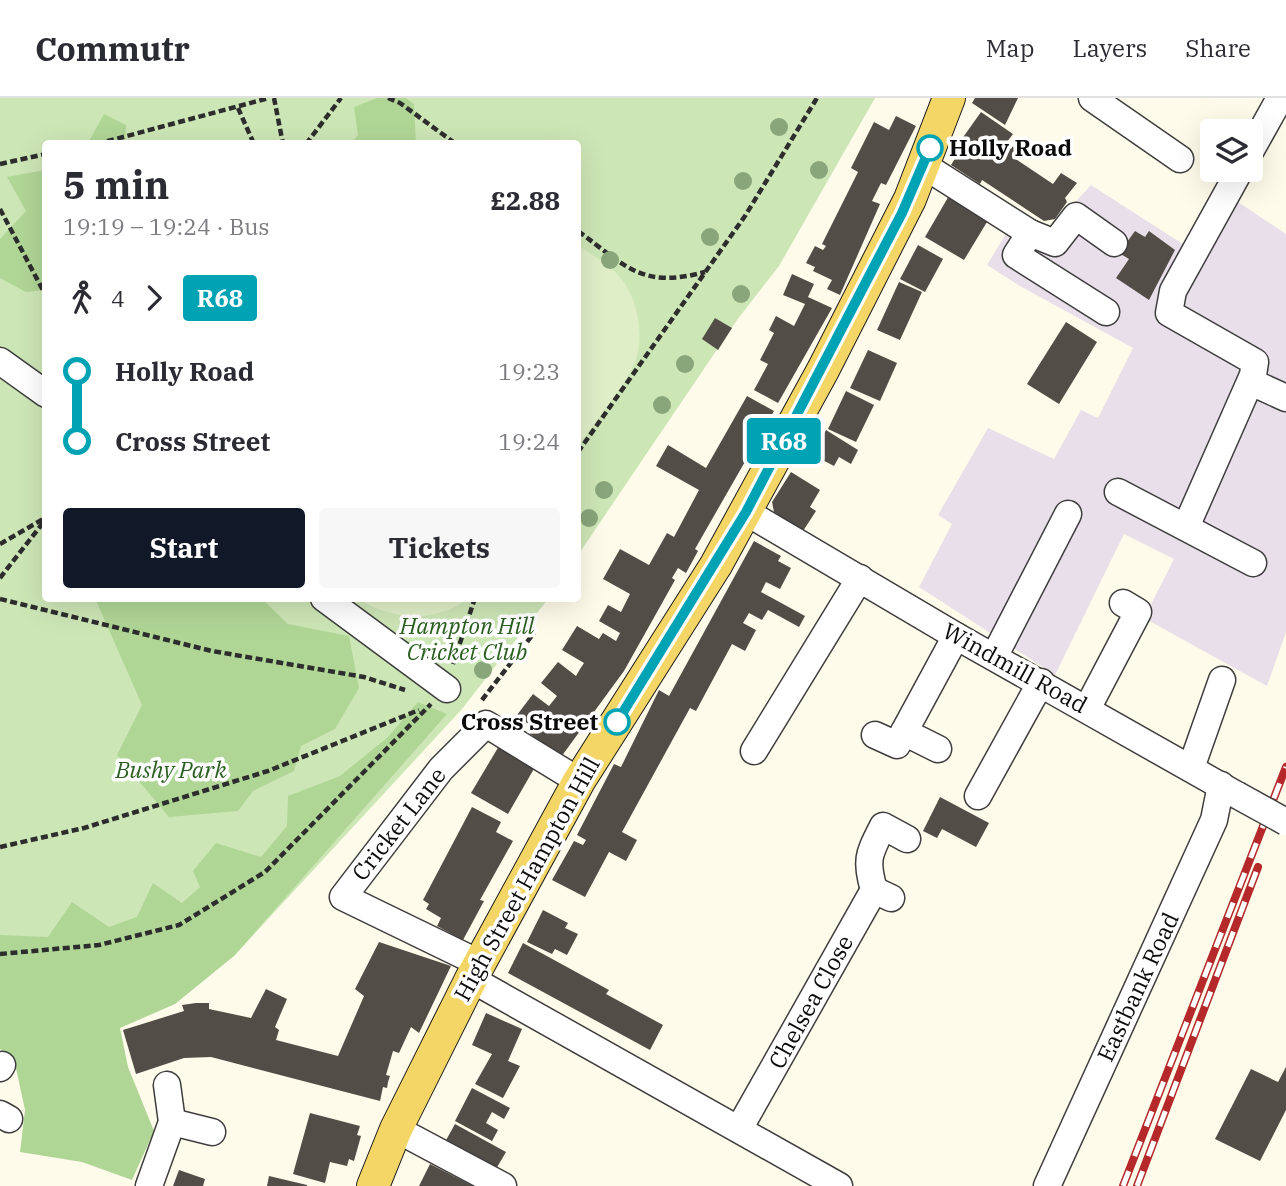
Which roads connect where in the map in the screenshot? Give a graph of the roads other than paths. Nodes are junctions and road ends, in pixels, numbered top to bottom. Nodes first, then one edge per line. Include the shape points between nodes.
1 (949, 98) edge
2 (1092, 98) edge
3 (1280, 98) edge
4 (1263, 128) edge
5 (1180, 159) dead end
6 (923, 165) junction
7 (1233, 182) edge
8 (1030, 233) junction
9 (1114, 243) dead end
10 (1106, 312) dead end
11 (0, 361) edge
12 (1251, 382) junction
13 (42, 391) edge
14 (1286, 398) edge
15 (1118, 492) dead end
16 (746, 512) junction
17 (1068, 514) dead end
18 (1186, 527) junction
19 (1253, 563) dead end
20 (860, 578) junction
21 (329, 602) edge
22 (1123, 603) dead end
23 (956, 636) junction
24 (994, 657) junction
25 (1222, 680) dead end
26 (1041, 682) junction
27 (436, 695) road end
28 (1087, 709) junction
29 (904, 732) junction
30 (875, 735) dead end
31 (938, 749) dead end
32 (754, 751) dead end
33 (1191, 768) junction
34 (579, 781) junction
35 (1229, 790) junction
36 (978, 796) dead end
37 (1286, 822) edge
38 (907, 839) dead end
39 (475, 971) junction
40 (167, 1085) dead end
41 (172, 1122) junction
42 (396, 1129) junction
43 (739, 1129) junction
44 (212, 1132) dead end
45 (149, 1186) edge
46 (373, 1186) edge
47 (503, 1186) edge
48 (839, 1186) edge
49 (1047, 1186) edge

1 - 6 main road, High Street Hampton Hill
2 - 5 street
3 - 4 street
6 - 8 street
6 - 16 main road, High Street Hampton Hill via 823,370
7 - 12 street via 1173,291 1169,313 1255,362
8 - 9 street via 1055,243 1076,216
8 - 10 street via 1016,255
11 - 13 street
12 - 14 street
12 - 18 street
15 - 18 street
16 - 20 street, Windmill Road
16 - 34 main road, High Street Hampton Hill
17 - 24 street
18 - 19 street
20 - 23 street, Windmill Road
20 - 32 street
21 - 27 street
22 - 28 street via 1138,612
23 - 24 street, Windmill Road
23 - 29 street
24 - 26 street, Windmill Road
25 - 33 street
26 - 28 street, Windmill Road
26 - 36 street
28 - 33 street, Windmill Road
29 - 30 street via 897,746
29 - 31 street
33 - 35 street, Windmill Road
34 - 39 main road, High Street Hampton Hill
34 - 39 street, Cricket Lane via 486,724 440,769 343,897
35 - 37 street, Windmill Road, bridge
35 - 49 street, Eastbank Road
38 - 43 street, Chelsea Close via 883,826 868,855 868,867 883,894
39 - 42 main road, High Street Hampton Hill
39 - 43 street
40 - 41 street
41 - 44 street
41 - 45 street
42 - 46 main road, High Street Hampton Hill
42 - 47 street
43 - 48 street

